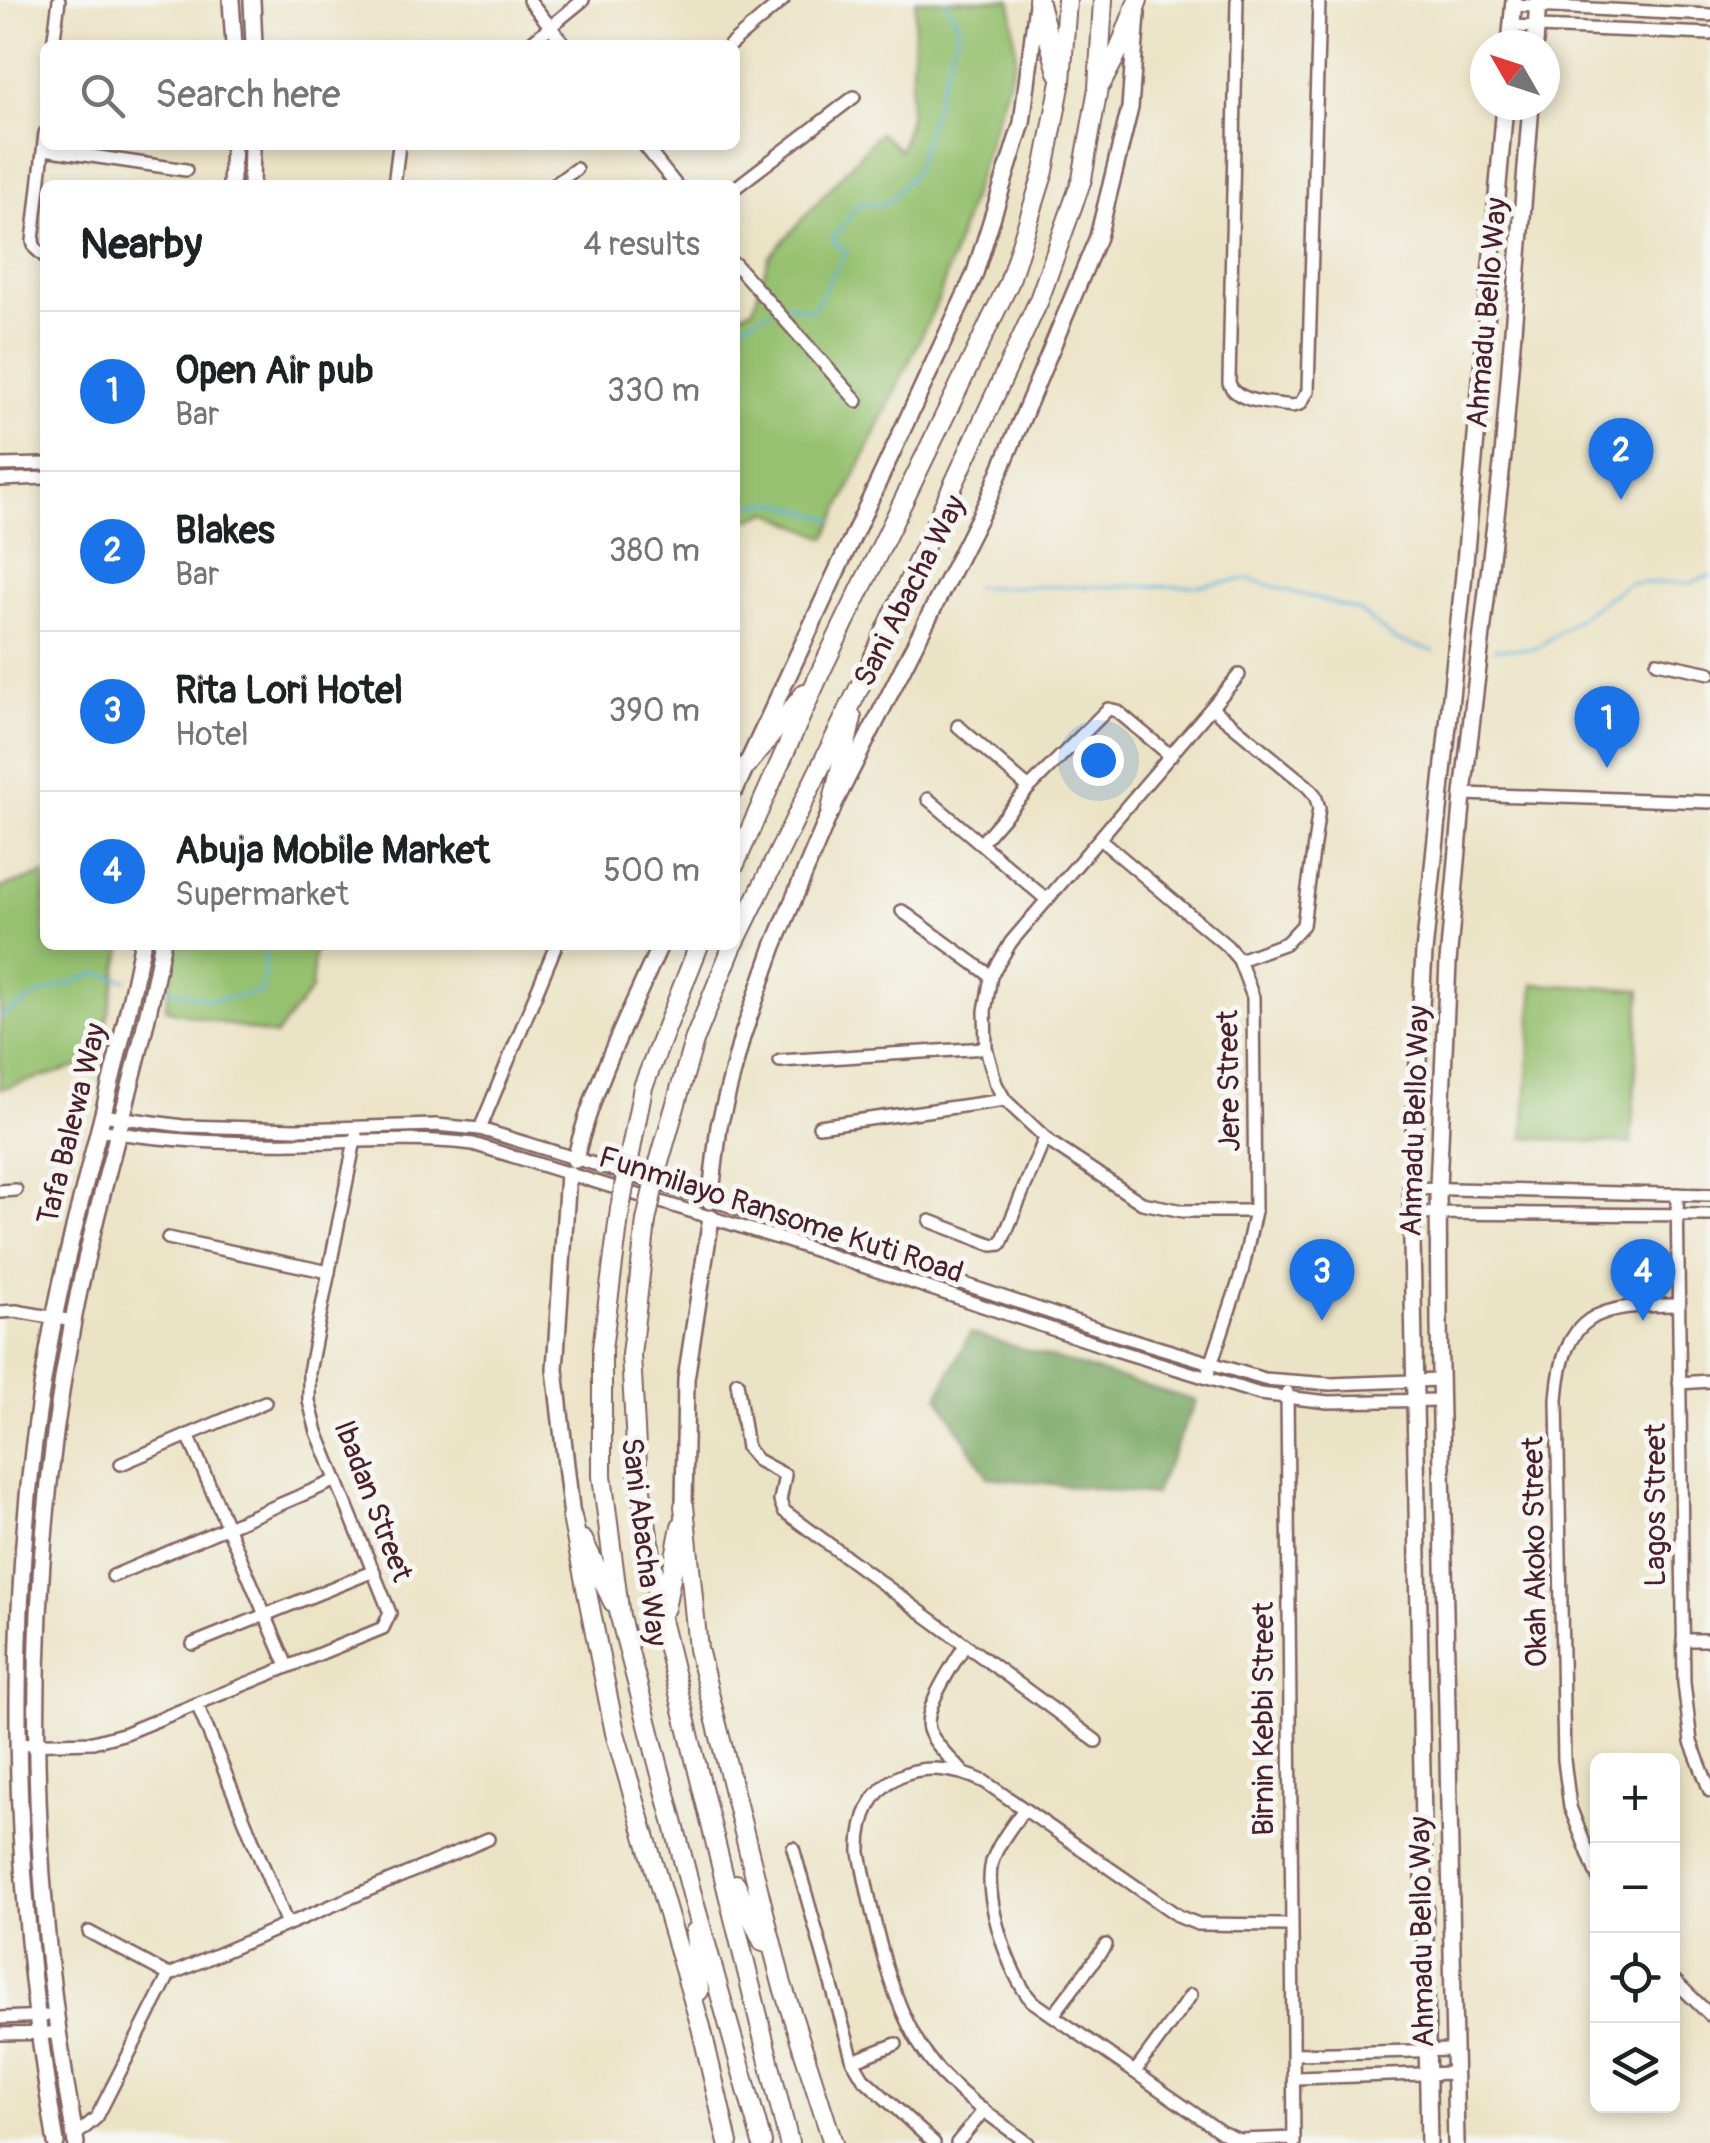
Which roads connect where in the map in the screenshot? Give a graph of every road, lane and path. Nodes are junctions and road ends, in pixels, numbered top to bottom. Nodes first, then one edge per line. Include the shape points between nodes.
1 (59, 0) edge
2 (232, 0) edge
3 (252, 0) edge
4 (529, 0) edge
5 (584, 0) edge
6 (783, 0) edge
7 (1038, 0) edge
8 (1068, 0) edge
9 (1103, 0) edge
10 (1138, 0) edge
11 (1237, 0) edge
12 (1319, 0) edge
13 (1514, 3) edge
14 (1538, 3) edge
15 (1710, 15) edge
16 (1512, 26) junction
17 (550, 27) junction
18 (1536, 27) junction
19 (1512, 30) edge
20 (1536, 30) edge
21 (1710, 34) edge
22 (55, 40) edge
23 (234, 40) edge
24 (254, 40) edge
25 (534, 40) edge
26 (561, 40) edge
27 (736, 40) edge
28 (1061, 81) junction
29 (1098, 88) junction
30 (854, 97) dead end
31 (1504, 120) edge
32 (1530, 120) edge
33 (44, 150) edge
34 (51, 150) edge
35 (233, 150) edge
36 (252, 150) edge
37 (398, 150) edge
38 (648, 150) edge
39 (576, 168) dead end
40 (186, 170) dead end
41 (40, 180) edge
42 (232, 180) edge
43 (251, 180) edge
44 (395, 180) edge
45 (560, 180) edge
46 (672, 180) edge
47 (40, 182) edge
48 (740, 184) edge
49 (40, 250) edge
50 (740, 270) edge
51 (857, 401) dead end
52 (40, 464) edge
53 (0, 466) edge
54 (40, 478) edge
55 (0, 480) edge
56 (1656, 662) dead end
57 (820, 673) junction
58 (1710, 673) edge
59 (1239, 675) dead end
60 (860, 686) junction
61 (1212, 708) junction
62 (958, 726) dead end
63 (1171, 756) junction
64 (748, 765) junction
65 (740, 780) edge
66 (1029, 788) junction
67 (1463, 794) junction
68 (928, 799) dead end
69 (1710, 802) edge
70 (831, 810) junction
71 (1101, 840) junction
72 (980, 843) junction
73 (740, 853) edge
74 (1046, 899) junction
75 (902, 910) dead end
76 (740, 931) edge
77 (141, 950) edge
78 (554, 950) edge
79 (658, 950) edge
80 (697, 950) edge
81 (731, 950) edge
82 (161, 951) edge
83 (1238, 960) junction
84 (991, 976) junction
85 (986, 1048) junction
86 (780, 1061) dead end
87 (1005, 1100) junction
88 (100, 1122) junction
89 (120, 1126) junction
90 (819, 1126) dead end
91 (480, 1129) junction
92 (356, 1135) junction
93 (1044, 1138) junction
94 (571, 1167) junction
95 (1411, 1188) junction
96 (1438, 1188) junction
97 (16, 1190) dead end
98 (0, 1191) edge
99 (1676, 1194) junction
100 (1710, 1195) edge
101 (711, 1209) junction
102 (1255, 1212) junction
103 (1438, 1212) junction
104 (1410, 1213) junction
105 (1678, 1214) junction
106 (1710, 1215) edge
107 (930, 1222) dead end
108 (168, 1238) dead end
109 (329, 1272) junction
110 (1677, 1304) junction
111 (0, 1312) edge
112 (54, 1316) junction
113 (74, 1321) junction
114 (1211, 1365) junction
115 (1207, 1380) junction
116 (1413, 1380) junction
117 (1440, 1380) junction
118 (1710, 1380) edge
119 (737, 1382) dead end
120 (1288, 1383) junction
121 (1679, 1383) junction
122 (1286, 1399) junction
123 (1441, 1400) junction
124 (1414, 1401) junction
125 (265, 1402) dead end
126 (188, 1435) junction
127 (122, 1464) dead end
128 (337, 1480) junction
129 (684, 1506) junction
130 (572, 1516) junction
131 (228, 1526) junction
132 (374, 1571) junction
133 (113, 1576) dead end
134 (265, 1614) junction
135 (620, 1618) junction
136 (662, 1624) junction
137 (1683, 1640) junction
138 (1710, 1640) edge
139 (192, 1644) dead end
140 (965, 1644) junction
141 (287, 1666) junction
142 (198, 1704) junction
143 (1096, 1741) dead end
144 (19, 1744) junction
145 (38, 1744) junction
146 (961, 1770) junction
147 (1710, 1791) edge
148 (1024, 1808) junction
149 (488, 1839) dead end
150 (719, 1846) junction
151 (794, 1848) dead end
152 (1590, 1858) edge
153 (693, 1898) junction
154 (287, 1924) junction
155 (1290, 1925) junction
156 (89, 1932) dead end
157 (1106, 1945) dead end
158 (169, 1975) junction
159 (782, 1984) junction
160 (1680, 1986) edge
161 (1191, 1995) dead end
162 (54, 2015) junction
163 (1052, 2015) junction
164 (1710, 2015) edge
165 (0, 2018) edge
166 (36, 2025) junction
167 (701, 2027) junction
168 (56, 2032) junction
169 (0, 2034) edge
170 (896, 2044) dead end
171 (1452, 2050) junction
172 (1426, 2051) junction
173 (1295, 2054) junction
174 (853, 2061) junction
175 (1135, 2072) junction
176 (1453, 2073) junction
177 (1427, 2074) junction
178 (1295, 2078) junction
179 (984, 2110) junction
180 (75, 2140) edge
181 (1294, 2141) edge
182 (56, 2143) edge
183 (728, 2143) edge
184 (762, 2143) edge
185 (790, 2143) edge
186 (833, 2143) edge
187 (934, 2143) edge
188 (957, 2143) edge
189 (1028, 2143) edge
190 (1430, 2143) edge
191 (1456, 2143) edge

1 - 22 street
2 - 23 main road
3 - 24 main road
4 - 17 street
5 - 17 street
6 - 27 street
7 - 28 highway
7 - 64 main road via 1022,123 974,276
8 - 28 highway, Sani Abacha Way
9 - 29 highway, Sani Abacha Way
10 - 29 highway
10 - 70 main road, Sani Abacha Way via 1130,108 1098,237 988,500
11 - 12 street via 1229,383 1238,396 1292,406 1308,391
13 - 14 street
13 - 16 main road
14 - 15 street
14 - 18 main road
16 - 18 street
16 - 19 main road
17 - 25 street
17 - 26 street
18 - 20 main road
18 - 21 street
28 - 57 highway, Sani Abacha Way via 1044,171 1009,283
29 - 60 highway, Sani Abacha Way via 1082,179 1039,300
30 - 48 street
31 - 95 main road, Ahmadu Bello Way via 1424,952
32 - 67 main road, Ahmadu Bello Way via 1503,456
33 - 41 street
34 - 40 street
35 - 42 main road
36 - 43 main road
37 - 44 street
38 - 46 street
39 - 45 street
47 - 49 street via 33,241
50 - 51 street
52 - 53 street
54 - 55 street
56 - 58 street
57 - 64 highway
57 - 73 highway, Sani Abacha Way
59 - 61 street
60 - 70 highway
60 - 76 highway, Sani Abacha Way
61 - 63 street
61 - 83 street via 1306,786 1319,808 1303,925 1286,943
62 - 66 street
63 - 66 street via 1108,709
63 - 71 street
64 - 65 main road
66 - 72 street
67 - 69 street
67 - 96 main road, Ahmadu Bello Way
68 - 72 street
70 - 101 main road, Sani Abacha Way via 742,1037 719,1126
71 - 74 street
71 - 83 street, Jere Street
72 - 74 street
74 - 84 street
75 - 84 street
77 - 88 main road, Tafa Balewa Way
78 - 91 street
79 - 94 main road
80 - 135 highway, Sani Abacha Way, bridge via 643,1087 602,1350 602,1476
81 - 136 highway, Sani Abacha Way, bridge via 694,1041 658,1166 631,1355 637,1465
82 - 89 main road, Tafa Balewa Way
83 - 102 street, Jere Street via 1253,997
84 - 85 street
85 - 86 street
85 - 87 street
87 - 90 street
87 - 93 street
88 - 89 street, Funmilayo Ransome Kuti Road
88 - 112 main road, Tafa Balewa Way
89 - 92 street, Funmilayo Ransome Kuti Road via 249,1143
89 - 113 main road, Tafa Balewa Way
91 - 92 street, Funmilayo Ransome Kuti Road via 436,1125
91 - 94 street, Funmilayo Ransome Kuti Road
92 - 94 street, Funmilayo Ransome Kuti Road via 473,1144
92 - 109 street, Ibadan Street
93 - 102 street via 1142,1202 1182,1211
93 - 107 street via 1002,1244
94 - 101 street, Funmilayo Ransome Kuti Road
94 - 130 main road via 556,1369
95 - 96 street
95 - 104 main road, Ahmadu Bello Way
96 - 99 street
96 - 103 main road, Ahmadu Bello Way
97 - 98 street
99 - 100 street
99 - 105 street, Lagos Street
101 - 114 street, Funmilayo Ransome Kuti Road
101 - 115 street, Funmilayo Ransome Kuti Road
101 - 129 main road, Sani Abacha Way via 686,1379
102 - 114 street, Jere Street
103 - 104 street
103 - 105 street
103 - 117 main road, Ahmadu Bello Way
104 - 116 main road, Ahmadu Bello Way
105 - 106 street
105 - 110 street, Lagos Street
108 - 109 street
109 - 128 street, Ibadan Street via 309,1401
110 - 121 street, Lagos Street
110 - 152 street, Okah Akoko Street via 1617,1307 1596,1315 1578,1329 1560,1364 1564,1760 1570,1807
111 - 112 street
112 - 113 street
112 - 144 main road, Tafa Balewa Way via 30,1493
113 - 145 main road, Tafa Balewa Way via 46,1526
114 - 115 street, Jere Street
114 - 120 street, Funmilayo Ransome Kuti Road
115 - 122 street, Funmilayo Ransome Kuti Road
116 - 117 street, Funmilayo Ransome Kuti Road
116 - 120 street, Funmilayo Ransome Kuti Road
116 - 124 main road, Ahmadu Bello Way
117 - 123 main road, Ahmadu Bello Way
118 - 121 street
119 - 140 street via 746,1448 785,1474 784,1511
120 - 122 street, Birnin Kebbi Street
121 - 137 street, Lagos Street
122 - 124 street, Funmilayo Ransome Kuti Road
122 - 155 street, Birnin Kebbi Street
123 - 124 street, Funmilayo Ransome Kuti Road
123 - 171 main road, Ahmadu Bello Way
124 - 172 main road, Ahmadu Bello Way
125 - 126 street
126 - 127 street
126 - 131 street
128 - 131 street
128 - 132 street, Ibadan Street
129 - 136 highway
129 - 159 highway via 698,1649
130 - 135 highway
130 - 167 highway via 615,1734
131 - 133 street
131 - 134 street
132 - 134 street
132 - 141 street, Ibadan Street via 390,1613 383,1628
134 - 139 street
134 - 141 street
135 - 153 highway, Sani Abacha Way
136 - 150 highway, Sani Abacha Way
137 - 138 street
137 - 147 street, Lagos Street via 1691,1742
140 - 143 street
140 - 146 street via 927,1721
141 - 142 street, Ibadan Street
142 - 145 street, Ibadan Street via 93,1742
142 - 154 street
144 - 145 street, Ibadan Street
144 - 166 main road, Tafa Balewa Way
145 - 162 main road, Tafa Balewa Way
146 - 148 street
146 - 179 street via 922,1767 882,1790 860,1833 860,1853 914,2035 933,2064
148 - 155 street via 1180,1917 1198,1924
148 - 163 street via 992,1862 992,1905 1022,1990
149 - 154 street
150 - 159 highway
150 - 185 highway, Sani Abacha Way
151 - 174 street
153 - 167 highway
153 - 184 highway, Sani Abacha Way
154 - 158 street
155 - 173 street, Birnin Kebbi Street
156 - 158 street
157 - 163 street
158 - 180 street via 97,2117
159 - 186 highway
160 - 164 street
161 - 175 street
162 - 166 street
162 - 168 main road, Tafa Balewa Way
163 - 175 street
165 - 166 street
166 - 168 street
166 - 169 street
166 - 182 main road, Tafa Balewa Way
167 - 183 highway
168 - 180 main road, Tafa Balewa Way
170 - 174 street
171 - 172 street
171 - 176 main road, Ahmadu Bello Way
172 - 173 street
172 - 177 main road, Ahmadu Bello Way
173 - 178 street, Birnin Kebbi Street
174 - 187 street
175 - 181 street via 1230,2136
176 - 177 street
176 - 191 main road, Ahmadu Bello Way
177 - 178 street
177 - 190 main road, Ahmadu Bello Way
178 - 181 street, Birnin Kebbi Street
179 - 188 street
179 - 189 street

